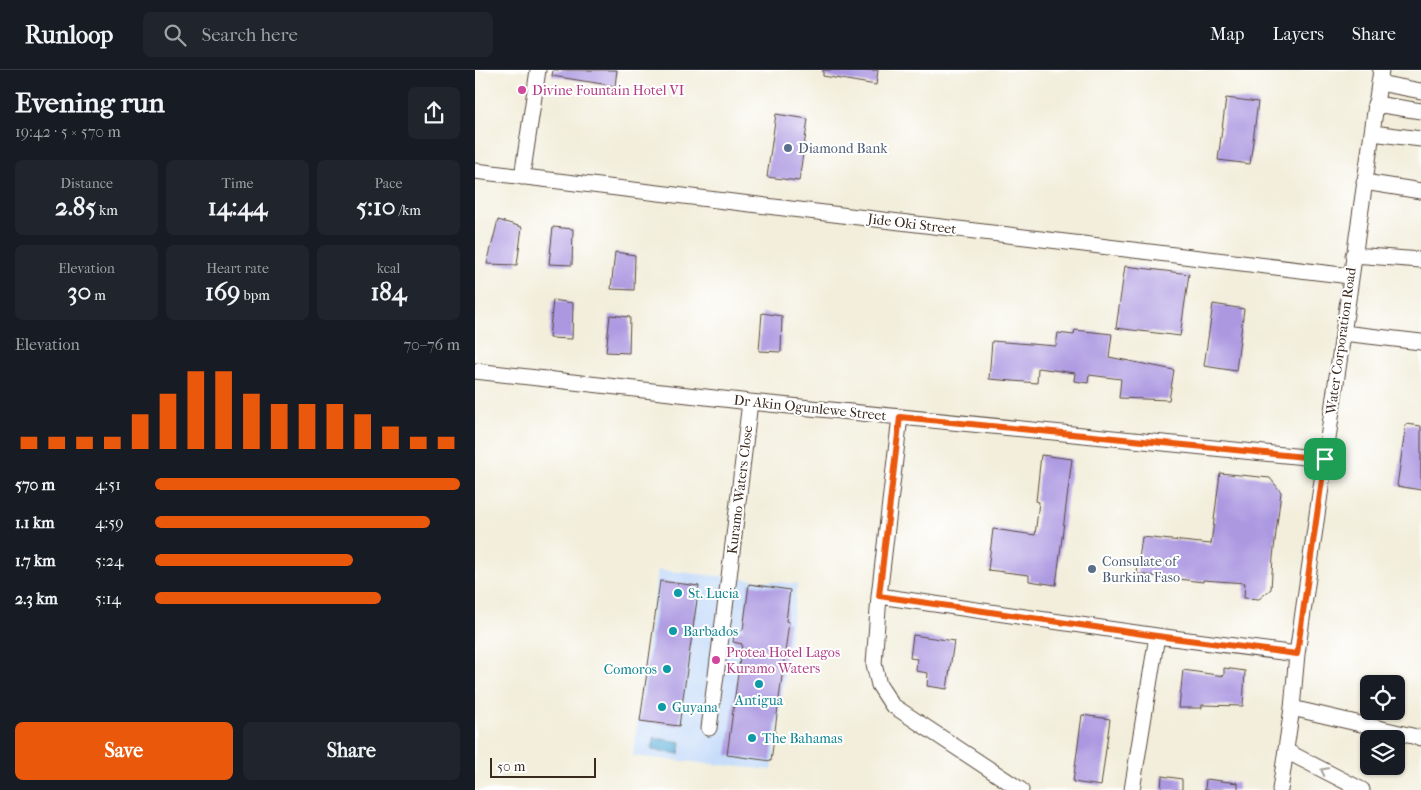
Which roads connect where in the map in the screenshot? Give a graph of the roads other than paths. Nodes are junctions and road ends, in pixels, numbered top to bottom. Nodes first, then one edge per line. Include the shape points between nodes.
1 (538, 70) edge
2 (1380, 77) edge
3 (1421, 91) edge
4 (1375, 104) junction
5 (1421, 111) edge
6 (1372, 133) junction
7 (1421, 139) edge
8 (475, 171) edge
9 (522, 177) junction
10 (1364, 182) junction
11 (1421, 191) edge
12 (1353, 255) junction
13 (1421, 260) edge
14 (1350, 276) junction
15 (1343, 333) junction
16 (1421, 342) edge
17 (475, 371) edge
18 (750, 402) junction
19 (900, 417) junction
20 (1325, 459) junction
21 (879, 596) junction
22 (1157, 636) junction
23 (1297, 654) junction
24 (1292, 708) junction
25 (709, 728) dead end
26 (1421, 738) edge
27 (1286, 751) junction
28 (1284, 789) edge
29 (1021, 790) edge
30 (1132, 790) edge
31 (1362, 790) edge

1 - 9 street
2 - 3 street
2 - 4 street, Water Corporation Road
4 - 5 street
4 - 6 street, Water Corporation Road
6 - 7 street
6 - 10 street, Water Corporation Road
8 - 9 street, Jide Oki Street
9 - 14 street, Jide Oki Street
10 - 11 street
10 - 12 street, Water Corporation Road
12 - 13 street
12 - 14 street, Water Corporation Road
14 - 15 street, Water Corporation Road
15 - 16 street
15 - 20 street, Water Corporation Road
17 - 18 street, Dr Akin Ogunlewe Street
18 - 19 street, Dr Akin Ogunlewe Street
18 - 25 street, Kuramo Waters Close
19 - 20 street, Dr Akin Ogunlewe Street
19 - 21 street
20 - 23 street, Water Corporation Road
21 - 22 street
21 - 29 street via 874,664 879,685 892,705
22 - 23 street
22 - 30 street
23 - 24 street, Water Corporation Road
24 - 26 street
24 - 27 street, Water Corporation Road
27 - 28 street, Water Corporation Road
31 -> 27 street

